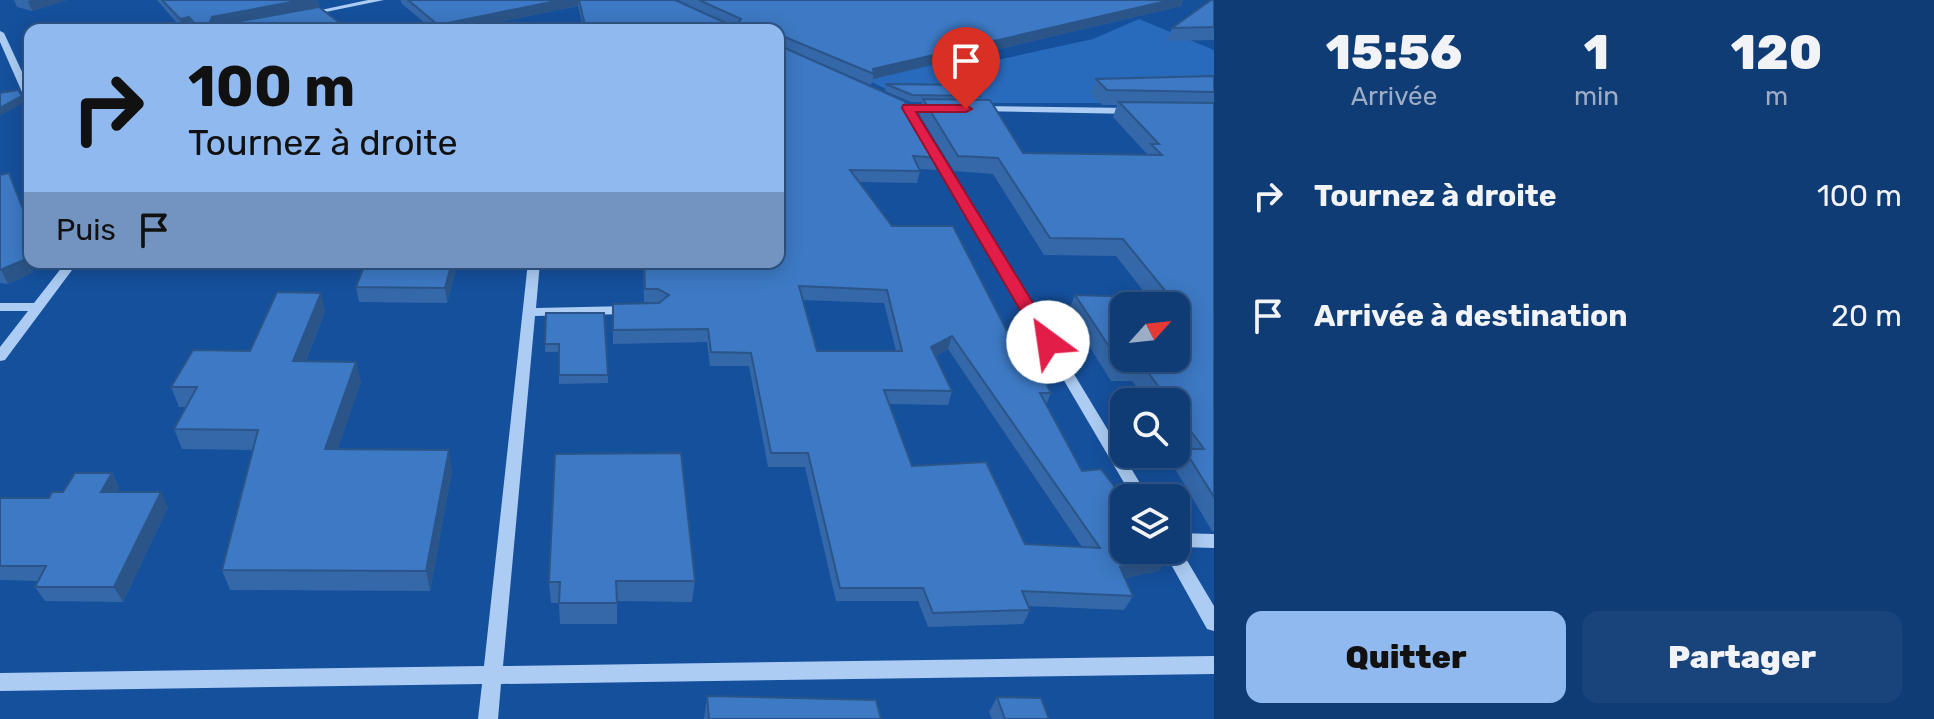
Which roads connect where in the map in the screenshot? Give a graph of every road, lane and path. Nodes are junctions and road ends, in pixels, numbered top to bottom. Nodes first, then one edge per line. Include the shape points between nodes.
1 (380, 0) edge
2 (324, 11) junction
3 (294, 16) edge
4 (336, 20) edge
5 (0, 33) edge
6 (24, 65) edge
7 (18, 66) junction
8 (24, 82) edge
9 (879, 95) edge
10 (908, 108) junction
11 (953, 108) edge
12 (969, 109) edge
13 (1151, 111) edge
14 (916, 121) edge
15 (924, 135) edge
16 (67, 268) edge
17 (533, 268) edge
18 (0, 307) edge
19 (38, 307) junction
20 (643, 310) edge
21 (528, 312) junction
22 (0, 357) edge
23 (1133, 484) edge
24 (1190, 540) edge
25 (1214, 541) edge
26 (1180, 564) edge
27 (1214, 623) edge
28 (1214, 665) edge
29 (490, 675) junction
30 (0, 682) edge
31 (488, 719) edge

1 - 2 street
2 - 3 street
2 - 4 street
5 - 7 street
6 - 7 street
7 - 8 street
9 - 10 street
10 - 11 street
10 - 14 street
12 - 13 street
15 - 23 street
16 - 19 street
17 - 21 street
18 - 19 street
19 - 22 street
20 - 21 street
21 - 29 street
24 - 25 street
26 - 27 street
28 - 29 street
29 - 30 street
29 - 31 street

